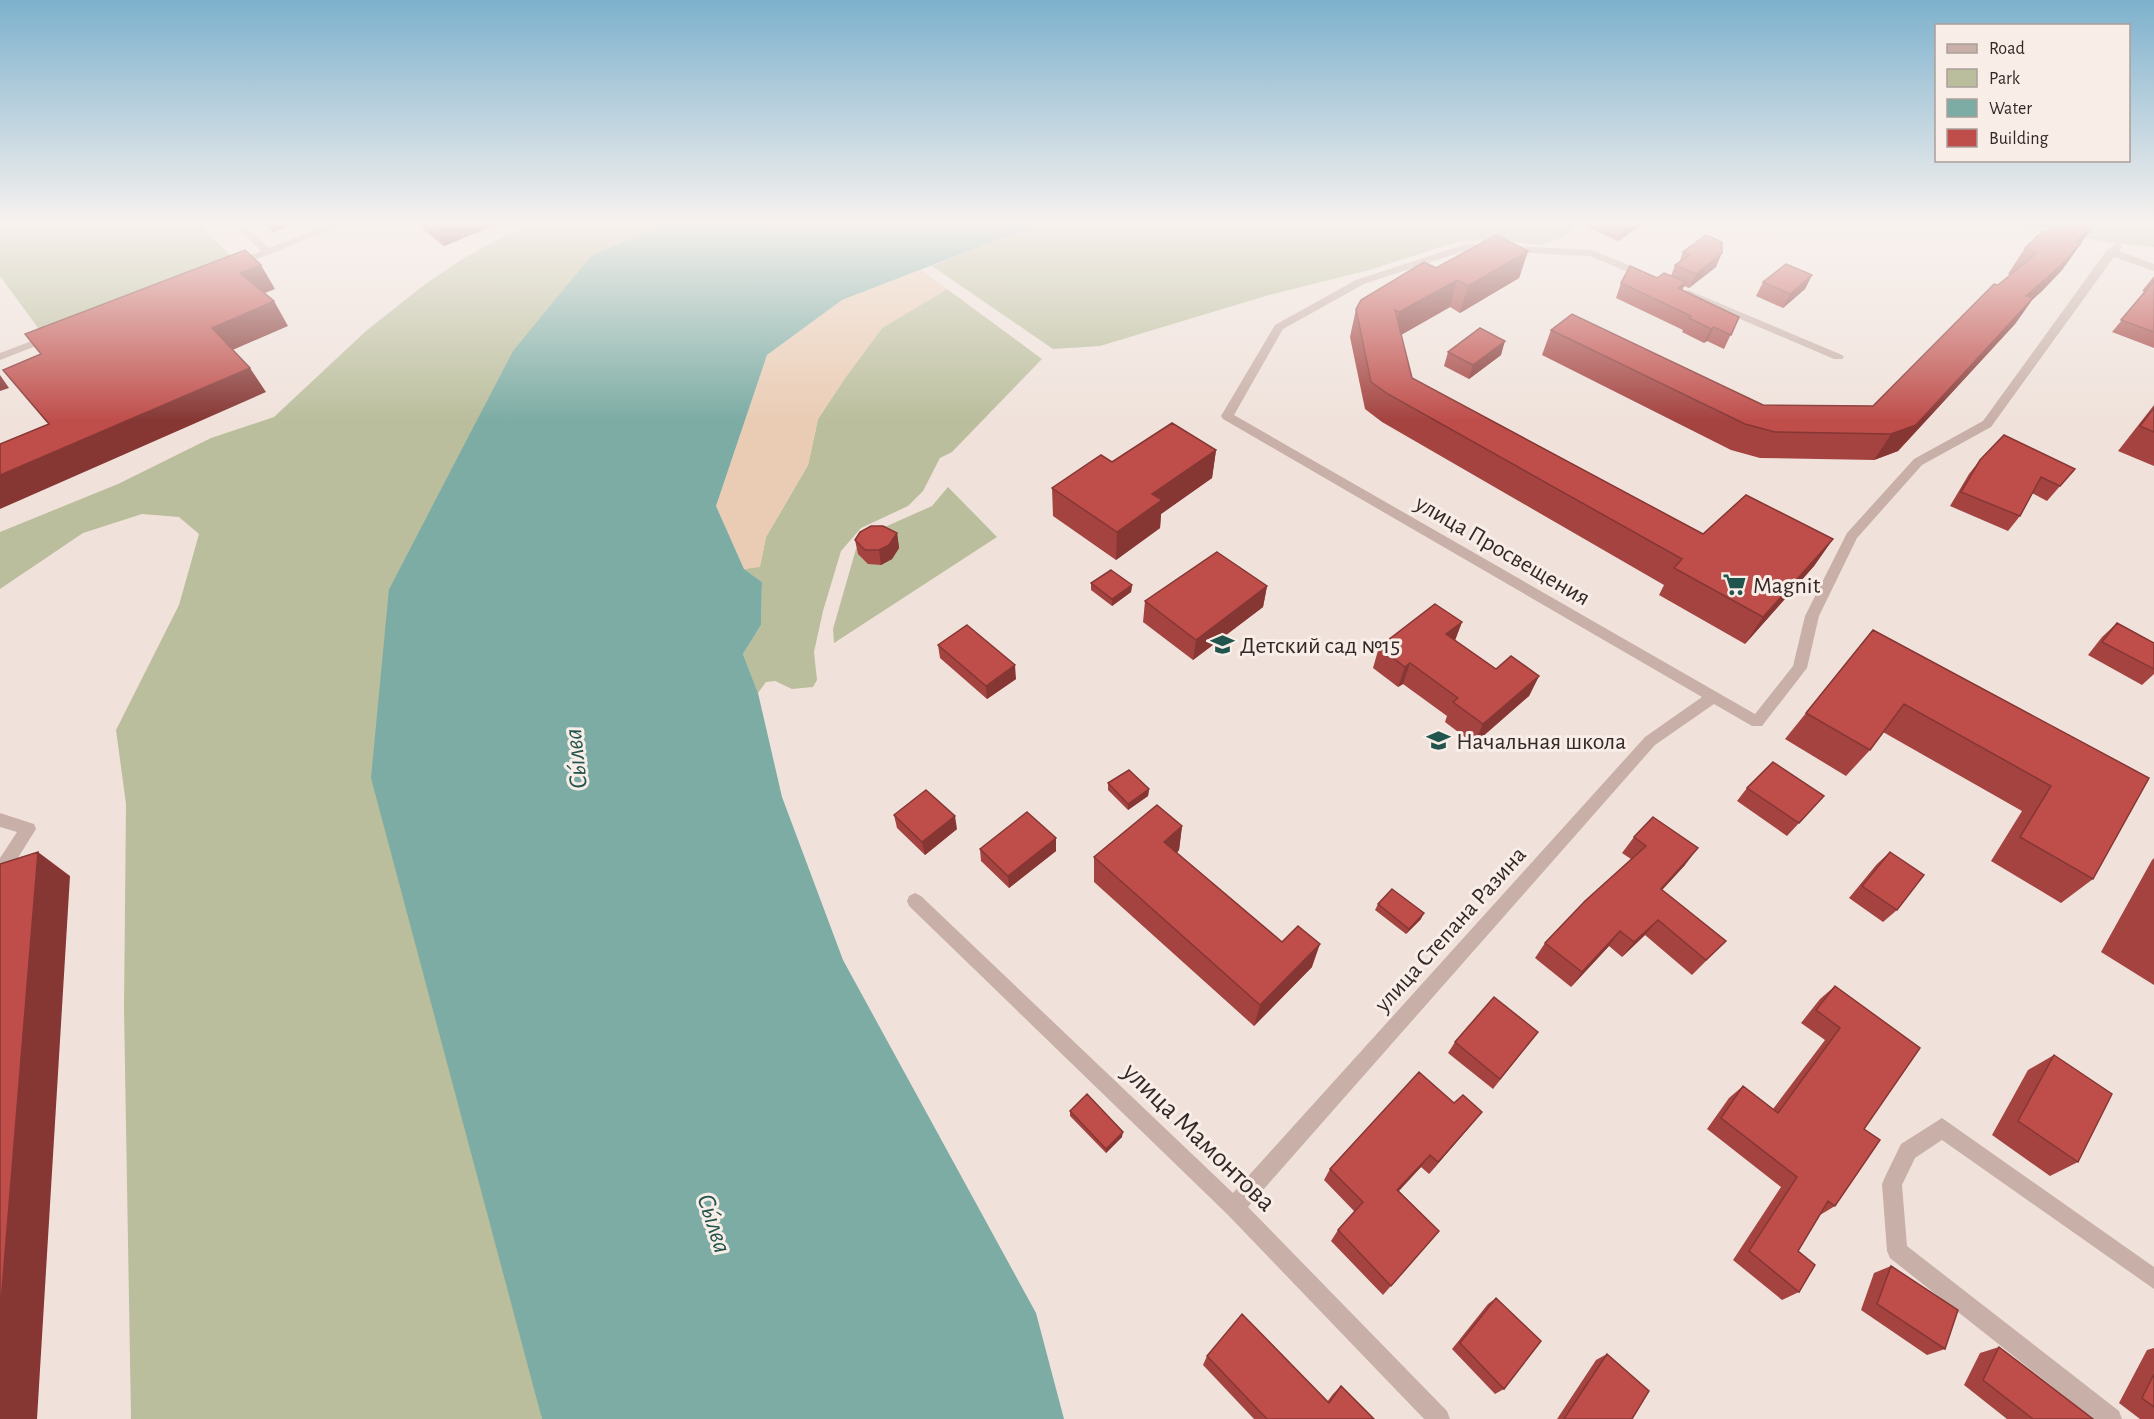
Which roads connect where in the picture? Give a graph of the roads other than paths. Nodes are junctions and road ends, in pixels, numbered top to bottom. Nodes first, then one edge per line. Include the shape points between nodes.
1 (1347, 289) edge
2 (1677, 289) edge
3 (2085, 289) edge
4 (56, 335) edge
5 (0, 357) edge
6 (1838, 357) dead end
7 (1713, 697) junction
8 (0, 820) edge
9 (0, 872) edge
10 (915, 901) dead end
11 (1234, 1207) junction
12 (2154, 1279) edge
13 (1439, 1419) edge
14 (2111, 1419) edge

1 - 7 street, улица Просвещения via 1279,327 1227,416
2 - 6 street
3 - 7 street, улица Просвещения via 1987,424 1918,462 1852,536 1812,616 1800,668 1757,722
4 - 5 street
7 - 11 street, улица Степана Разина via 1650,741
8 - 9 street via 28,829
10 - 11 street, улица Мамонтова
11 - 13 street, улица Мамонтова
12 - 14 street via 1942,1128 1908,1151 1892,1184 1897,1251

